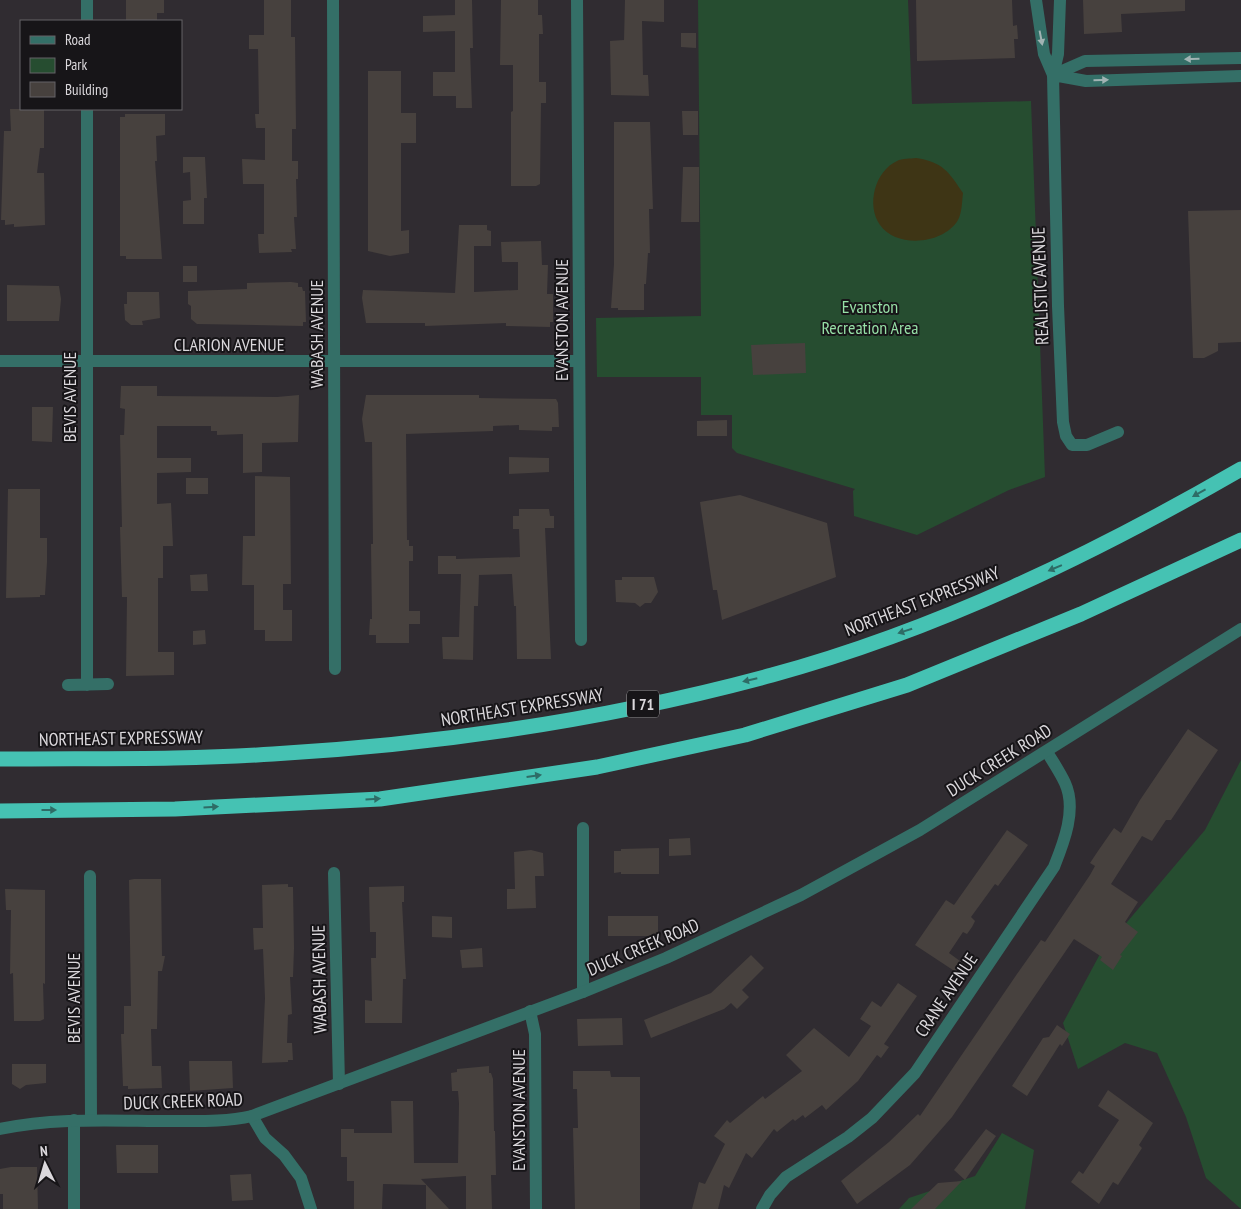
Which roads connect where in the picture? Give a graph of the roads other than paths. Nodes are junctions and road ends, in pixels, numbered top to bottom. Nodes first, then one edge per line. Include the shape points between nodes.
1 (87, 0) edge
2 (334, 0) edge
3 (577, 0) edge
4 (1036, 0) edge
5 (1060, 0) edge
6 (87, 20) edge
7 (1241, 58) edge
8 (1053, 74) junction
9 (1241, 76) edge
10 (87, 110) edge
11 (86, 360) junction
12 (0, 361) edge
13 (334, 361) junction
14 (578, 361) junction
15 (1118, 432) dead end
16 (1241, 469) edge
17 (1241, 540) edge
18 (1241, 629) edge
19 (581, 640) dead end
20 (335, 669) dead end
21 (108, 684) dead end
22 (68, 685) dead end
23 (87, 685) junction
24 (1047, 752) junction
25 (0, 759) edge
26 (0, 810) edge
27 (583, 828) dead end
28 (334, 873) dead end
29 (90, 876) dead end
30 (583, 992) junction
31 (530, 1011) junction
32 (339, 1084) junction
33 (252, 1116) junction
34 (74, 1120) junction
35 (91, 1120) junction
36 (0, 1129) edge
37 (74, 1209) edge
38 (311, 1209) edge
39 (536, 1209) edge
40 (762, 1209) edge

1 - 6 street
2 - 13 street, WABASH AVENUE
3 - 14 street, EVANSTON AVENUE
4 -> 8 street, REALISTIC AVENUE via 1044,54
5 - 8 street, REALISTIC AVENUE via 1058,54
7 -> 8 street via 1085,61
8 -> 9 street via 1086,80
8 - 15 street, REALISTIC AVENUE via 1063,422 1072,445 1087,445
10 - 11 street, BEVIS AVENUE
11 - 12 street, CLARION AVENUE
11 - 13 street, CLARION AVENUE
11 - 23 street, BEVIS AVENUE
13 - 14 street, CLARION AVENUE
13 - 20 street, WABASH AVENUE
14 - 19 street, EVANSTON AVENUE
16 -> 25 highway, NORTHEAST EXPRESSWAY / I 71 via 1087,554 914,628 773,674 587,717 426,740 272,754
26 -> 17 highway via 175,809 380,799 597,767 744,735 907,685 1081,614
18 - 24 street, DUCK CREEK ROAD
21 - 23 street
22 - 23 street
24 - 30 street, DUCK CREEK ROAD via 920,830 801,895 666,958
24 - 40 street, CRANE AVENUE via 1065,783 1069,802 1064,840 1054,867 915,1073 872,1118 786,1177
27 - 30 street
28 - 32 street, WABASH AVENUE
29 - 35 street, BEVIS AVENUE
30 - 31 street, DUCK CREEK ROAD
31 - 32 street, DUCK CREEK ROAD
31 - 39 street, EVANSTON AVENUE via 535,1034
32 - 33 street, DUCK CREEK ROAD
33 - 35 street, DUCK CREEK ROAD via 208,1121
33 - 38 street via 265,1138 284,1155 301,1178
34 - 35 street, DUCK CREEK ROAD
34 - 36 street, DUCK CREEK ROAD
34 - 37 street

